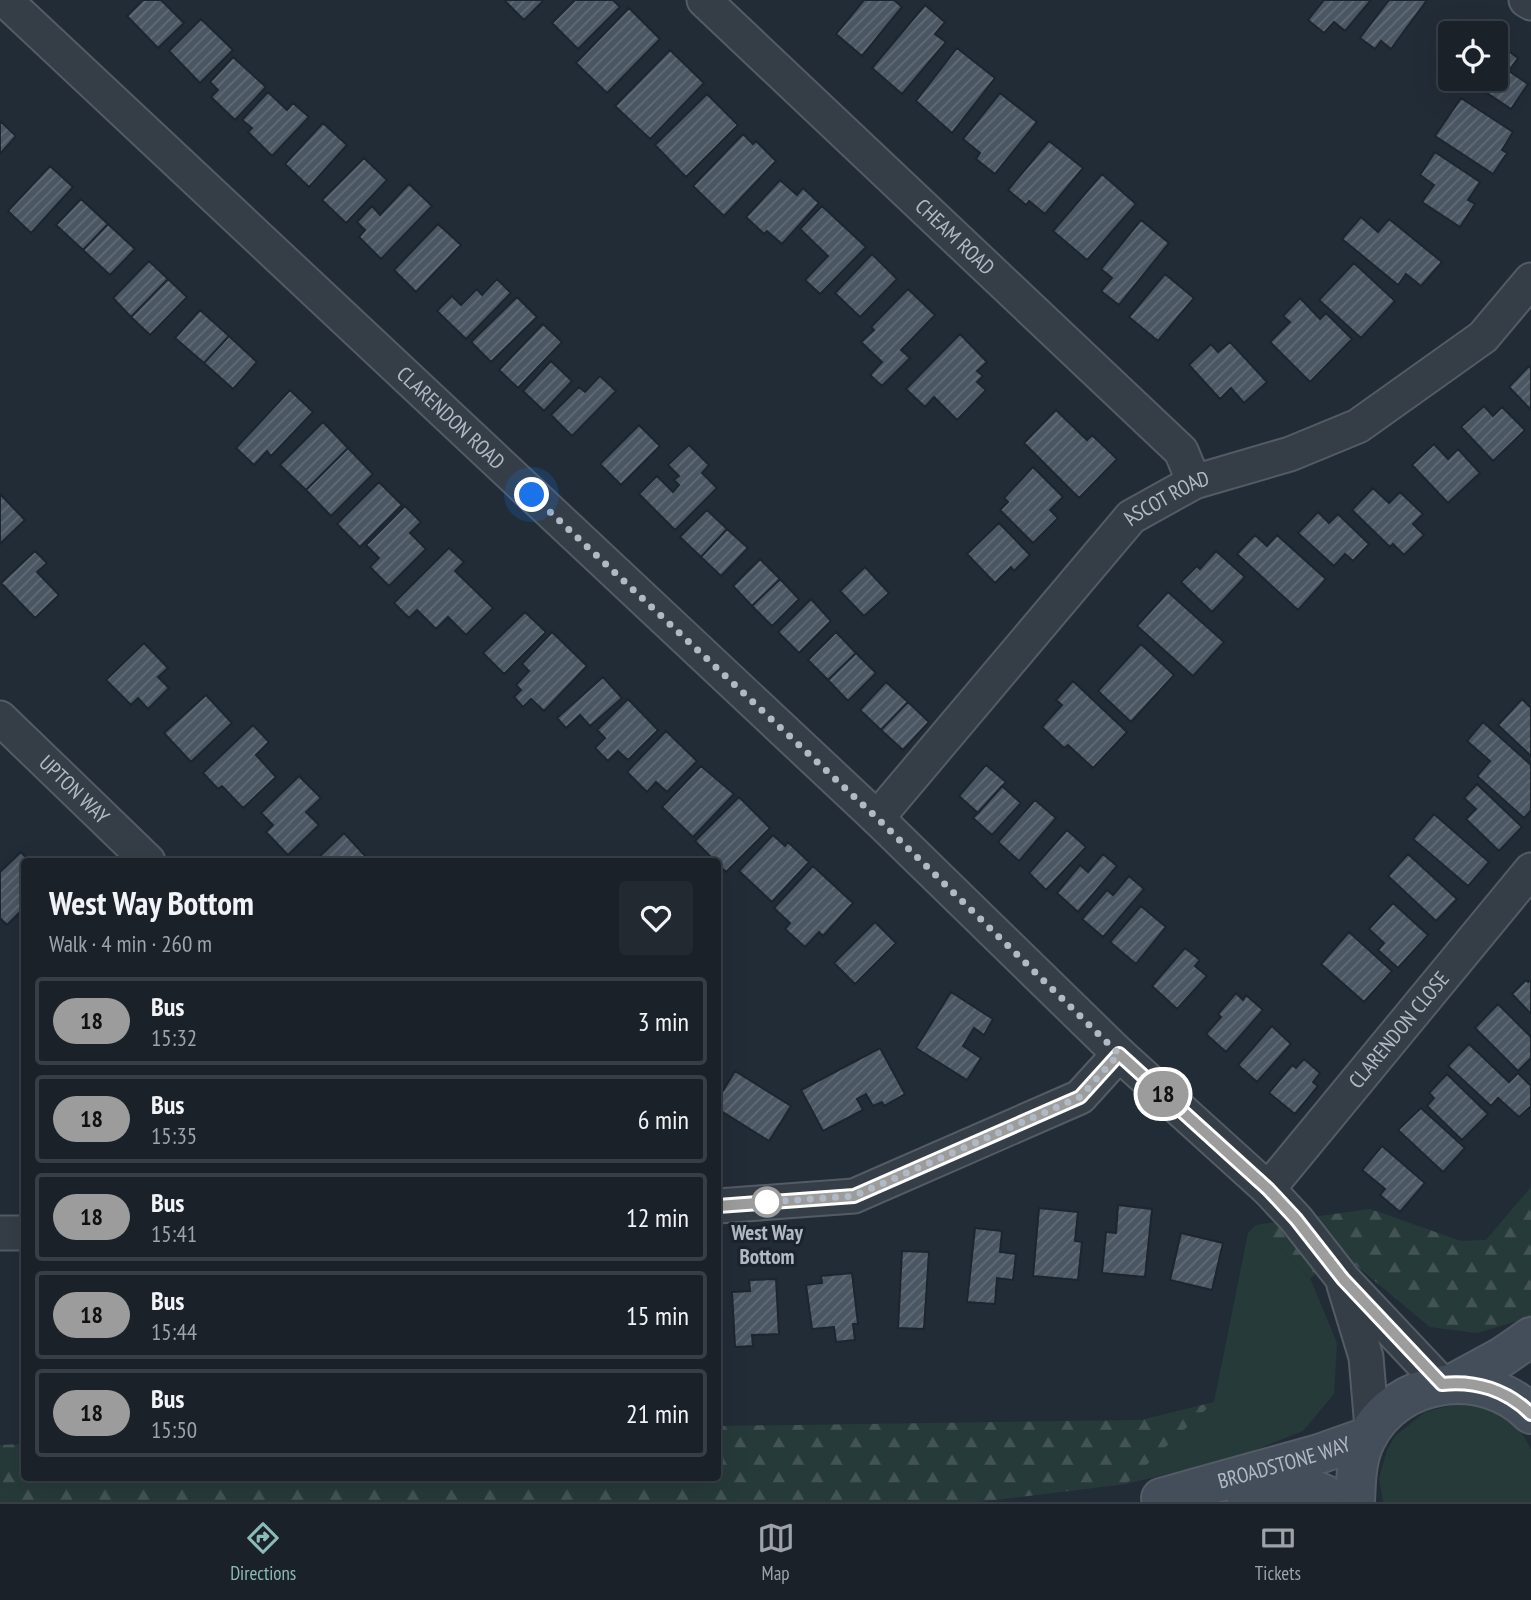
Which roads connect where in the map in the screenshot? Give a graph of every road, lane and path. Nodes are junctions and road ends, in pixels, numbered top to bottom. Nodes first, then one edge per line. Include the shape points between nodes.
1 (5, 0) edge
2 (704, 0) edge
3 (1526, 0) edge
4 (1531, 4) edge
5 (1531, 280) edge
6 (1194, 482) junction
7 (0, 718) edge
8 (877, 818) junction
9 (145, 858) edge
10 (1531, 870) edge
11 (1119, 1054) junction
12 (1268, 1189) junction
13 (721, 1206) edge
14 (0, 1233) edge
15 (21, 1233) edge
16 (1343, 1279) junction
17 (1531, 1337) edge
18 (1448, 1384) junction
19 (1531, 1414) edge
20 (1370, 1433) junction
21 (1148, 1500) edge
22 (1336, 1502) edge
23 (1356, 1502) edge

1 - 8 street, CLARENDON ROAD
2 - 6 street, CHEAM ROAD via 1181,451
3 - 4 street
5 - 6 street, ASCOT ROAD via 1483,337 1358,426 1290,454
6 - 8 street, ASCOT ROAD via 1131,517
7 - 9 street, UPTON WAY
8 - 11 street, CLARENDON ROAD
10 - 12 street, CLARENDON CLOSE
11 - 12 street, CLARENDON ROAD
11 - 13 street via 1080,1097 854,1196
12 - 16 street, CLARENDON ROAD
14 - 15 street
16 - 18 street, CLARENDON ROAD
16 - 20 street, CLARENDON ROAD via 1366,1357
17 - 18 street
18 - 19 street via 1468,1383 1499,1391
18 - 20 street via 1413,1393 1382,1416
20 - 21 street, BROADSTONE WAY via 1319,1454
20 - 23 street via 1356,1468
21 - 22 street, BROADSTONE WAY via 1274,1487 1317,1492

